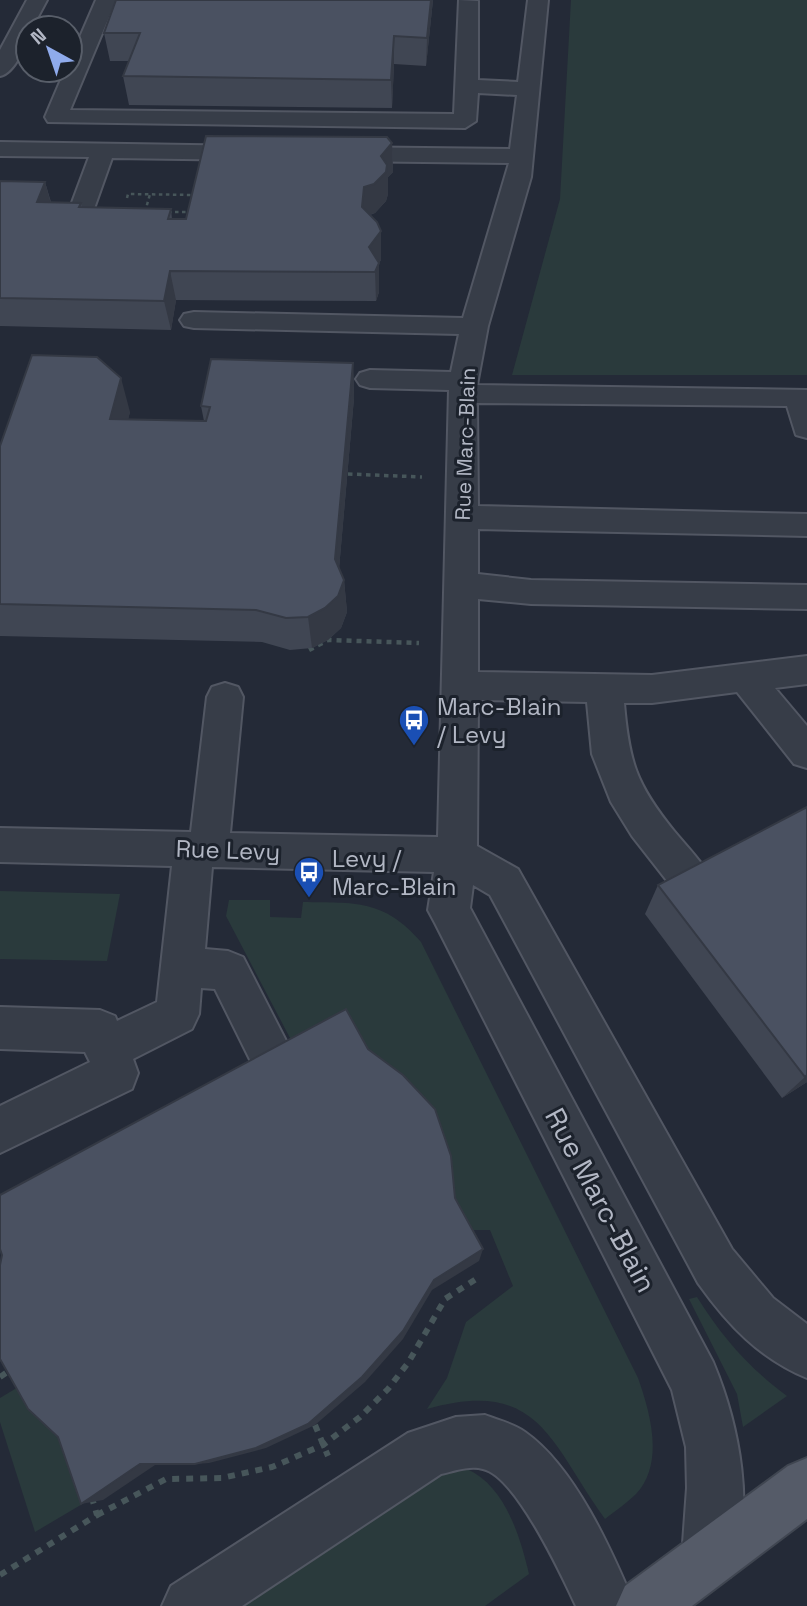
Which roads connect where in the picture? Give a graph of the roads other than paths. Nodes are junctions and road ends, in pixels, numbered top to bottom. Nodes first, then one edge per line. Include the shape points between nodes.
1 (37, 0) edge
2 (106, 0) edge
3 (538, 0) edge
4 (468, 1) edge
5 (0, 70) edge
6 (467, 86) junction
7 (529, 89) junction
8 (0, 149) edge
9 (103, 150) junction
10 (278, 153) edge
11 (319, 154) edge
12 (522, 156) junction
13 (127, 215) edge
14 (194, 320) dead end
15 (474, 326) junction
16 (370, 379) dead end
17 (463, 387) junction
18 (807, 428) edge
19 (462, 517) junction
20 (807, 525) edge
21 (461, 585) junction
22 (807, 597) edge
23 (807, 670) edge
24 (748, 680) junction
25 (460, 686) junction
26 (604, 688) junction
27 (225, 697) dead end
28 (807, 753) edge
29 (0, 845) edge
30 (201, 849) junction
31 (457, 855) junction
32 (696, 887) edge
33 (181, 966) junction
34 (0, 1028) edge
35 (106, 1049) junction
36 (279, 1070) edge
37 (0, 1130) edge
38 (807, 1352) edge
39 (807, 1485) edge
40 (710, 1557) junction
41 (191, 1606) edge
42 (606, 1606) edge
43 (645, 1606) edge

1 - 5 street
2 - 6 street via 56,117 465,121
3 - 7 street, Rue Marc-Blain
4 - 6 street
6 - 7 street
7 - 12 street, Rue Marc-Blain
8 - 9 street
9 - 10 street
9 - 13 street via 76,225
11 - 12 street
12 - 15 street, Rue Marc-Blain via 504,236
14 - 15 street
15 - 17 street, Rue Marc-Blain
16 - 17 street
17 - 18 street via 799,397
17 - 19 street, Rue Marc-Blain
19 - 20 street
19 - 21 street, Rue Marc-Blain
21 - 22 street via 531,592
21 - 25 street, Rue Marc-Blain
23 - 24 street
24 - 26 street via 652,689
24 - 28 street
25 - 26 street
25 - 31 street, Rue Marc-Blain
26 - 32 street via 611,755 620,779
27 - 30 street
29 - 30 street, Rue Levy
30 - 31 street, Rue Levy
30 - 33 street
31 - 38 street via 504,882 715,1266 738,1299 762,1324
31 - 40 street, Rue Marc-Blain via 449,910 667,1324 704,1404 717,1463
33 - 35 street via 177,1014
33 - 36 street via 228,971
34 - 35 street via 100,1031
35 - 37 street via 116,1073
39 - 40 main road
40 - 43 main road
41 - 42 street via 427,1452 459,1442 486,1441 512,1451 533,1473

